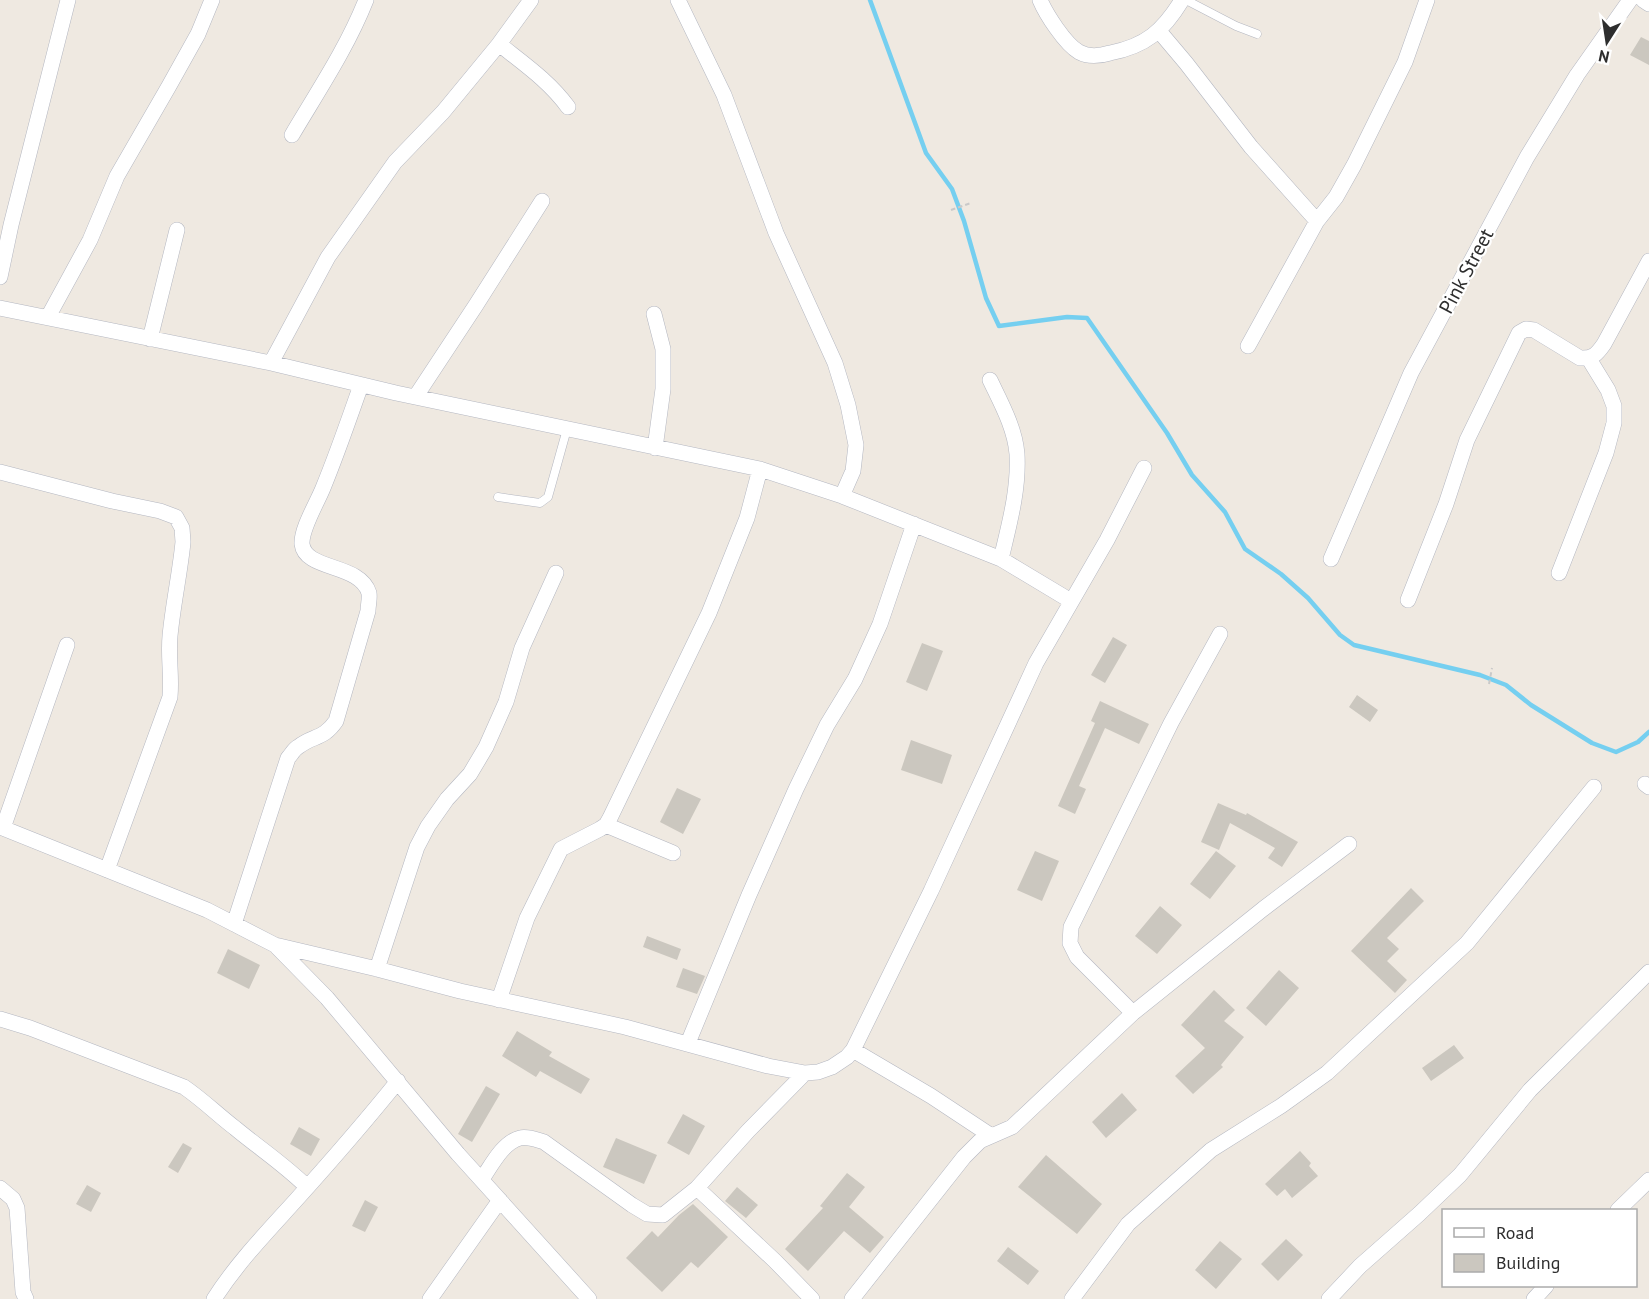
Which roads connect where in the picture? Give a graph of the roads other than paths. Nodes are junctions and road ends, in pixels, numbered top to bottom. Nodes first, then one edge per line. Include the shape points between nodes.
1 (68, 0) edge
2 (212, 0) edge
3 (366, 0) edge
4 (531, 0) edge
5 (678, 0) edge
6 (1040, 0) edge
7 (1182, 0) edge
8 (1186, 0) edge
9 (1427, 0) edge
10 (1630, 0) edge
11 (1643, 0) edge
12 (1649, 4) edge
13 (1159, 31) junction
14 (1257, 33) dead end
15 (499, 44) junction
16 (568, 107) dead end
17 (292, 135) dead end
18 (542, 201) dead end
19 (1317, 221) junction
20 (177, 230) dead end
21 (1649, 261) edge
22 (0, 277) edge
23 (0, 308) edge
24 (654, 314) dead end
25 (48, 316) junction
26 (150, 339) junction
27 (1248, 346) dead end
28 (1589, 358) junction
29 (271, 363) junction
30 (990, 380) dead end
31 (361, 385) junction
32 (416, 396) junction
33 (567, 429) junction
34 (655, 448) junction
35 (1144, 468) dead end
36 (760, 469) junction
37 (0, 472) edge
38 (498, 496) dead end
39 (842, 496) junction
40 (914, 524) junction
41 (1001, 559) junction
42 (1331, 559) dead end
43 (556, 573) dead end
44 (1559, 573) dead end
45 (1408, 600) dead end
46 (1071, 601) junction
47 (1220, 634) dead end
48 (67, 645) dead end
49 (1594, 787) dead end
50 (606, 825) junction
51 (1, 827) edge
52 (1349, 844) dead end
53 (673, 853) dead end
54 (107, 870) junction
55 (234, 924) junction
56 (275, 945) junction
57 (377, 969) junction
58 (1649, 972) edge
59 (499, 1000) junction
60 (1133, 1013) junction
61 (0, 1019) edge
62 (688, 1043) junction
63 (853, 1050) junction
64 (805, 1073) junction
65 (398, 1081) junction
66 (990, 1135) junction
67 (482, 1179) junction
68 (1649, 1180) edge
69 (308, 1187) junction
70 (0, 1188) edge
71 (697, 1188) junction
72 (500, 1200) junction
73 (1619, 1209) edge
74 (1545, 1287) edge
75 (433, 1298) edge
76 (26, 1299) edge
77 (214, 1299) edge
78 (590, 1299) edge
79 (812, 1299) edge
80 (852, 1299) edge
81 (1072, 1299) edge
82 (1329, 1299) edge
83 (1534, 1299) edge

1 - 22 street
2 - 25 street via 198,34 117,176 90,240
3 - 17 street via 340,54
4 - 15 street
5 - 39 street via 724,95 776,233 835,363 856,445 853,471
6 - 13 street via 1065,39 1089,56 1121,51 1145,42
7 - 13 street
8 - 14 lane
9 - 19 street via 1405,62 1354,165
10 - 42 street, Pink Street via 1577,75 1527,158 1411,373
11 - 12 street
13 - 19 street via 1251,147
15 - 16 street via 549,84
15 - 29 street via 444,112 395,162 328,256
18 - 32 street
19 - 27 street
20 - 26 street
21 - 28 street via 1604,344
23 - 25 street
24 - 34 street via 663,349 663,389
25 - 26 street
26 - 29 street
28 - 44 street via 1608,390 1614,406 1614,423
28 - 45 street via 1580,358 1534,330 1519,333 1467,440
29 - 31 street
30 - 41 street via 1005,410 1017,452 1016,487
31 - 32 street
31 - 55 street via 302,543 305,553 315,560 351,573 365,584 370,596 368,611 336,721 330,730 298,746 288,758
32 - 33 street
33 - 34 street
33 - 38 lane via 544,501
34 - 36 street
35 - 46 street
36 - 39 street
36 - 50 street via 747,518 709,612
37 - 54 street via 160,511 176,517 182,528 170,634 170,697
39 - 40 street
40 - 41 street
40 - 62 street via 880,624 796,789
41 - 46 street
43 - 57 street via 522,648 506,702 486,747 417,847
46 - 63 street via 1036,663
47 - 60 street via 1171,723 1071,927 1070,943 1077,957
48 - 51 street
49 - 81 street via 1467,943 1327,1073 1211,1150 1128,1224
50 - 53 street
50 - 59 street via 561,849 527,918
51 - 54 street
52 - 60 street
54 - 55 street
55 - 56 street
56 - 57 street
56 - 65 street via 327,998
57 - 59 street
58 - 82 street via 1530,1090 1460,1175
59 - 62 street
60 - 66 street via 1023,1118
61 - 69 street via 184,1087
62 - 64 street
63 - 64 street via 832,1067
63 - 66 street
64 - 71 street
65 - 67 street
65 - 69 street
66 - 80 street via 964,1156
67 - 71 street via 512,1143 520,1138 533,1138 647,1214 663,1215
67 - 72 street
68 - 73 street
69 - 77 street via 253,1247
70 - 76 street via 17,1208
71 - 79 street
72 - 75 street
72 - 78 street
74 - 83 street

